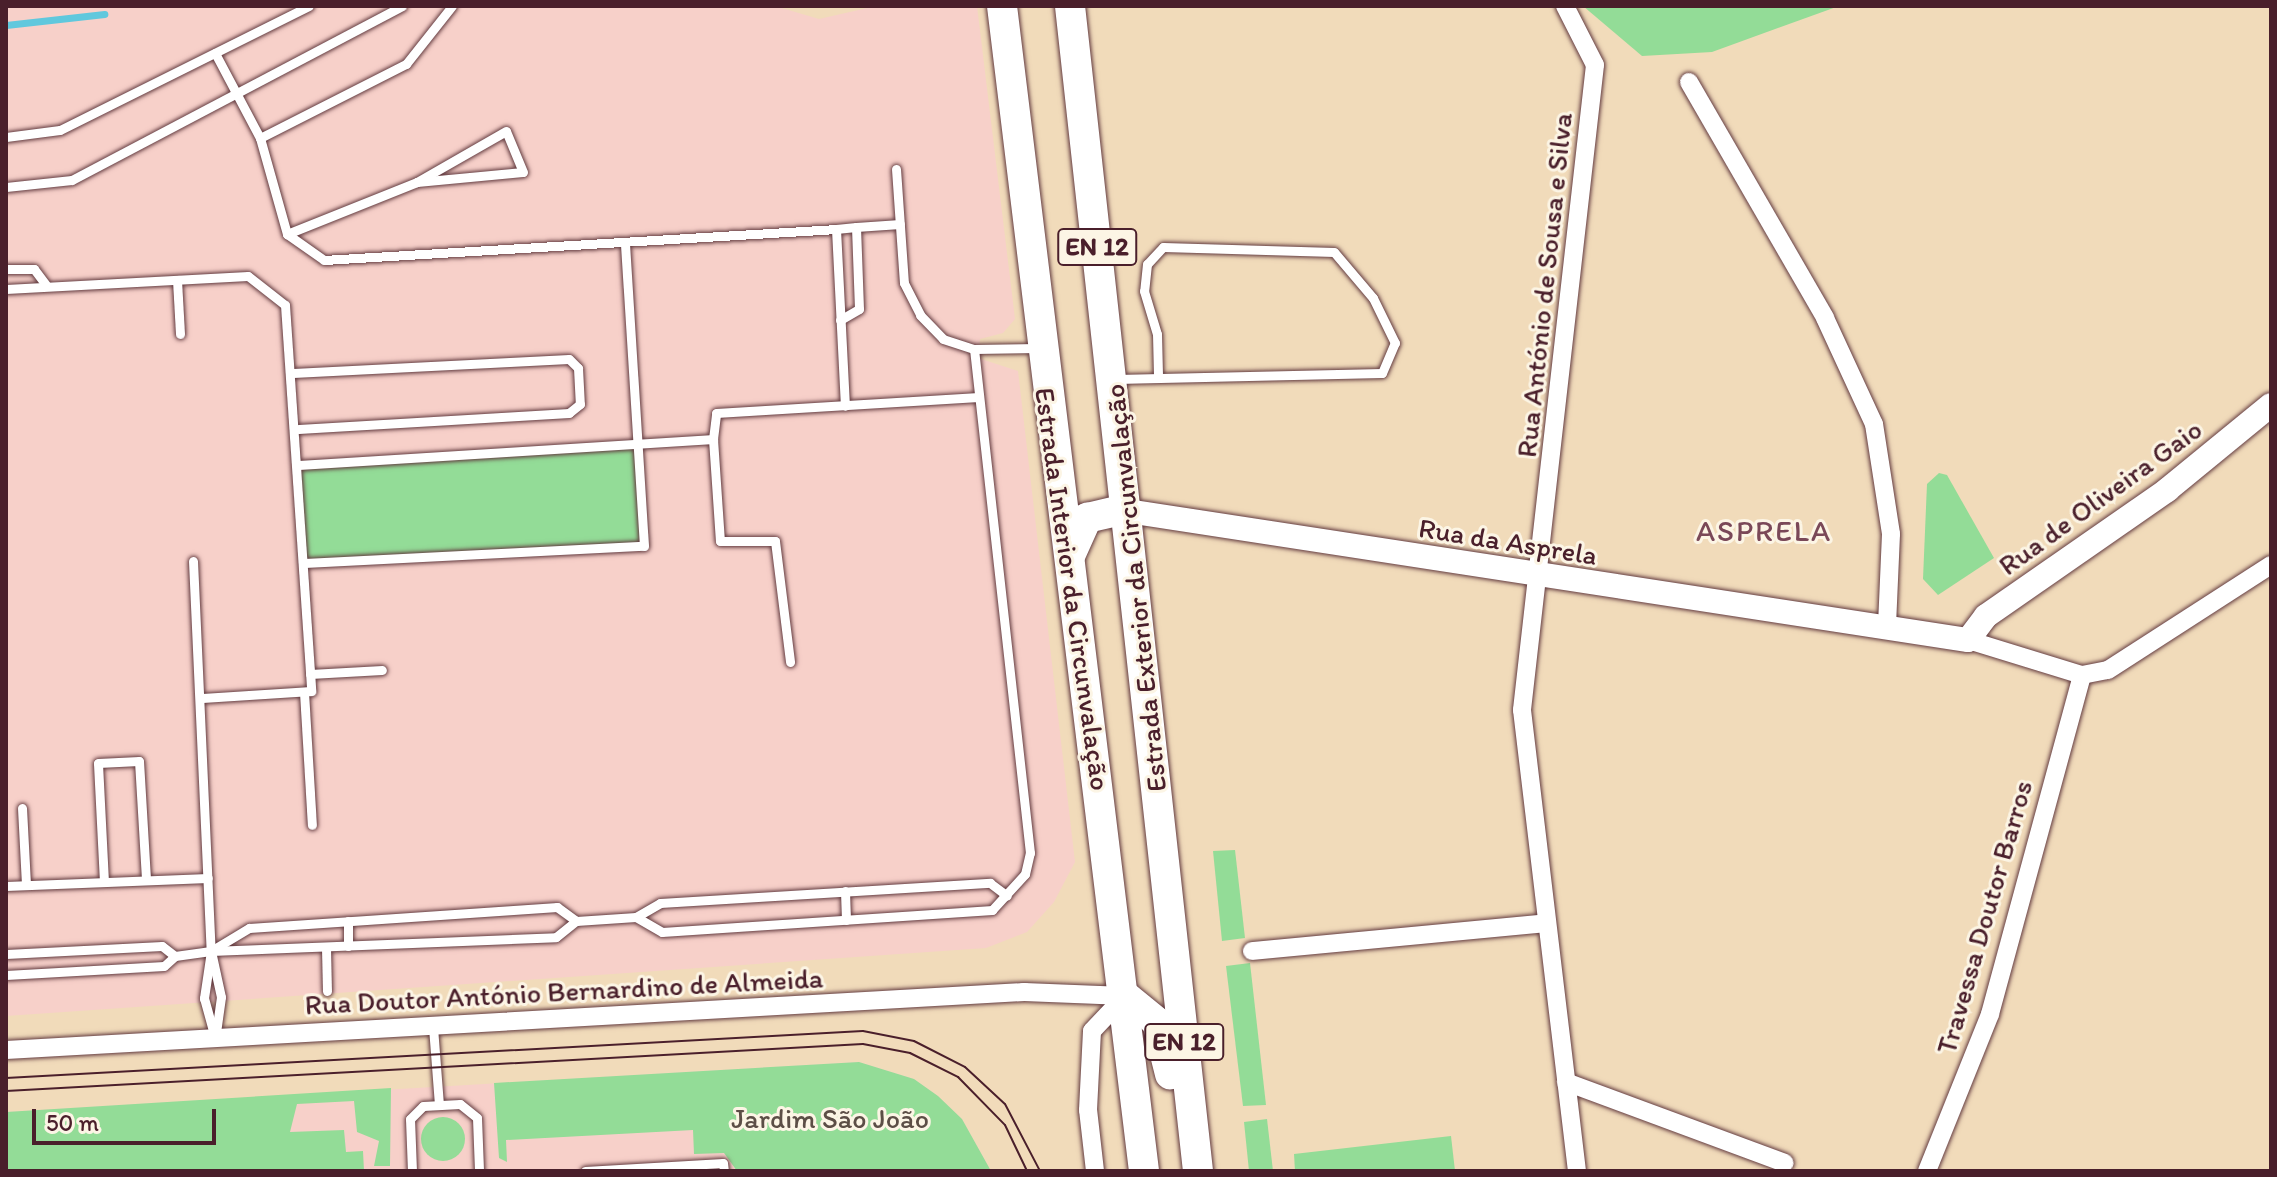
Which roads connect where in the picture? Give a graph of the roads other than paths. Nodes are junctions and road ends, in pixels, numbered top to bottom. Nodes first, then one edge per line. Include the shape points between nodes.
1 (309, 6) edge
2 (402, 6) edge
3 (452, 6) edge
4 (1002, 6) edge
5 (1070, 6) edge
6 (1565, 6) edge
7 (215, 53) junction
8 (1689, 82) dead end
9 (237, 96) junction
10 (6, 137) edge
11 (260, 138) junction
12 (896, 169) dead end
13 (417, 182) junction
14 (6, 187) edge
15 (900, 224) junction
16 (856, 227) junction
17 (836, 229) junction
18 (287, 234) junction
19 (625, 243) junction
20 (6, 269) edge
21 (177, 280) junction
22 (46, 285) junction
23 (6, 289) edge
24 (840, 320) junction
25 (180, 334) dead end
26 (1041, 348) junction
27 (974, 349) junction
28 (293, 373) junction
29 (1158, 375) junction
30 (1112, 379) junction
31 (979, 397) junction
32 (2271, 405) edge
33 (845, 406) junction
34 (298, 429) junction
35 (713, 439) junction
36 (637, 444) junction
37 (299, 465) junction
38 (1059, 481) junction
39 (1121, 500) junction
40 (193, 561) dead end
41 (1069, 562) junction
42 (304, 563) junction
43 (2271, 565) edge
44 (1540, 577) junction
45 (1887, 624) junction
46 (1968, 640) junction
47 (790, 662) dead end
48 (382, 670) dead end
49 (310, 674) junction
50 (2082, 675) junction
51 (304, 692) junction
52 (202, 698) junction
53 (22, 808) dead end
54 (312, 825) dead end
55 (208, 878) junction
56 (146, 880) junction
57 (104, 882) junction
58 (26, 885) junction
59 (6, 886) edge
60 (845, 891) junction
61 (1007, 896) junction
62 (636, 917) junction
63 (846, 920) junction
64 (348, 921) junction
65 (576, 921) junction
66 (1546, 923) junction
67 (348, 946) junction
68 (326, 948) junction
69 (211, 951) junction
70 (1252, 951) dead end
71 (6, 954) edge
72 (175, 956) junction
73 (6, 975) edge
74 (327, 991) dead end
75 (1125, 996) junction
76 (433, 1027) junction
77 (215, 1039) junction
78 (6, 1050) edge
79 (1566, 1082) junction
80 (439, 1105) junction
81 (1785, 1163) dead end
82 (412, 1171) edge
83 (479, 1171) edge
84 (585, 1171) edge
85 (724, 1171) edge
86 (1095, 1171) edge
87 (1144, 1171) edge
88 (1180, 1171) edge
89 (1198, 1171) edge
90 (1577, 1171) edge
91 (1927, 1171) edge

1 - 7 lane
2 - 9 lane
3 - 11 lane via 406,64
4 - 26 main road, Estrada Interior da Circunvalação / EN 12
5 - 30 main road, Estrada Exterior da Circunvalação / EN 12
6 - 44 street, Rua António de Sousa e Silva via 1595,65
7 - 9 lane
7 - 10 lane via 60,130
8 - 45 street via 1825,318 1874,424 1891,534
9 - 11 lane
9 - 14 lane via 72,180
11 - 18 lane
12 - 15 lane
13 - 13 lane via 432,181 523,172 506,131
13 - 18 lane
15 - 16 lane
15 - 27 lane via 904,283 920,315 943,339
16 - 17 lane
16 - 24 lane via 859,309
17 - 19 lane
17 - 24 lane
18 - 19 lane via 324,260
19 - 36 lane
20 - 22 lane via 34,269
21 - 22 lane
21 - 25 lane
21 - 28 lane via 248,276 275,290 285,305
22 - 23 lane
24 - 33 lane
26 - 27 lane
26 - 38 main road, Estrada Interior da Circunvalação / EN 12
27 - 31 lane
28 - 34 lane
28 - 34 lane via 569,359 578,368 580,404 569,413
29 - 29 lane via 1157,334 1144,291 1147,264 1163,247 1334,252 1373,298 1395,343 1382,373
29 - 30 lane
30 - 39 main road, Estrada Exterior da Circunvalação / EN 12
31 - 33 lane
31 - 61 lane via 1030,853
32 - 46 street, Rua de Oliveira Gaio via 2167,490 1986,616
33 - 35 lane via 716,413
34 - 37 lane
35 - 36 lane
35 - 47 lane via 720,541 775,541
36 - 37 lane
36 - 42 lane via 644,546
37 - 42 lane
38 - 39 main road via 1096,503
38 - 41 main road, Estrada Interior da Circunvalação / EN 12
39 - 41 main road via 1087,518
39 - 44 street, Rua da Asprela
39 - 89 main road, Estrada Exterior da Circunvalação / EN 12
40 - 52 lane
41 - 75 main road, Estrada Interior da Circunvalação / EN 12
42 - 49 lane
43 - 50 street via 2120,665
44 - 45 street, Rua da Asprela
44 - 66 street, Rua António de Sousa e Silva via 1522,710
45 - 46 street, Rua da Asprela
46 - 50 street
48 - 49 lane
49 - 51 lane via 311,691
50 - 91 street, Travessa Doutor Barros via 1990,1014
51 - 52 lane
51 - 54 lane
52 - 55 lane
53 - 58 lane
55 - 56 lane
55 - 69 lane
56 - 57 lane
56 - 57 lane via 139,761 98,763
57 - 58 lane
58 - 59 lane
60 - 61 lane via 990,883
60 - 62 lane via 660,903
60 - 63 lane
61 - 63 lane via 992,910
62 - 63 lane via 662,932
62 - 65 lane
64 - 65 lane via 557,907
64 - 67 lane
64 - 69 lane via 249,928
65 - 67 lane via 556,937
66 - 70 street
66 - 79 street, Rua António de Sousa e Silva
67 - 68 lane
68 - 69 lane
68 - 74 lane
69 - 72 lane
69 - 77 lane via 221,997
69 - 77 lane via 204,998
71 - 72 lane via 162,946
72 - 73 lane via 164,966
75 - 76 street, Rua Doutor António Bernardino de Almeida via 1024,992
75 - 86 street via 1092,1031 1088,1110
75 - 87 main road, Estrada Interior da Circunvalação / EN 12
75 - 88 main road via 1157,1022 1166,1042
76 - 77 street, Rua Doutor António Bernardino de Almeida
76 - 80 lane
77 - 78 street, Rua Doutor António Bernardino de Almeida
79 - 81 street
79 - 90 street, Rua António de Sousa e Silva
80 - 82 lane via 423,1106 410,1119
80 - 83 lane via 460,1104 477,1118
84 - 85 lane via 723,1163

